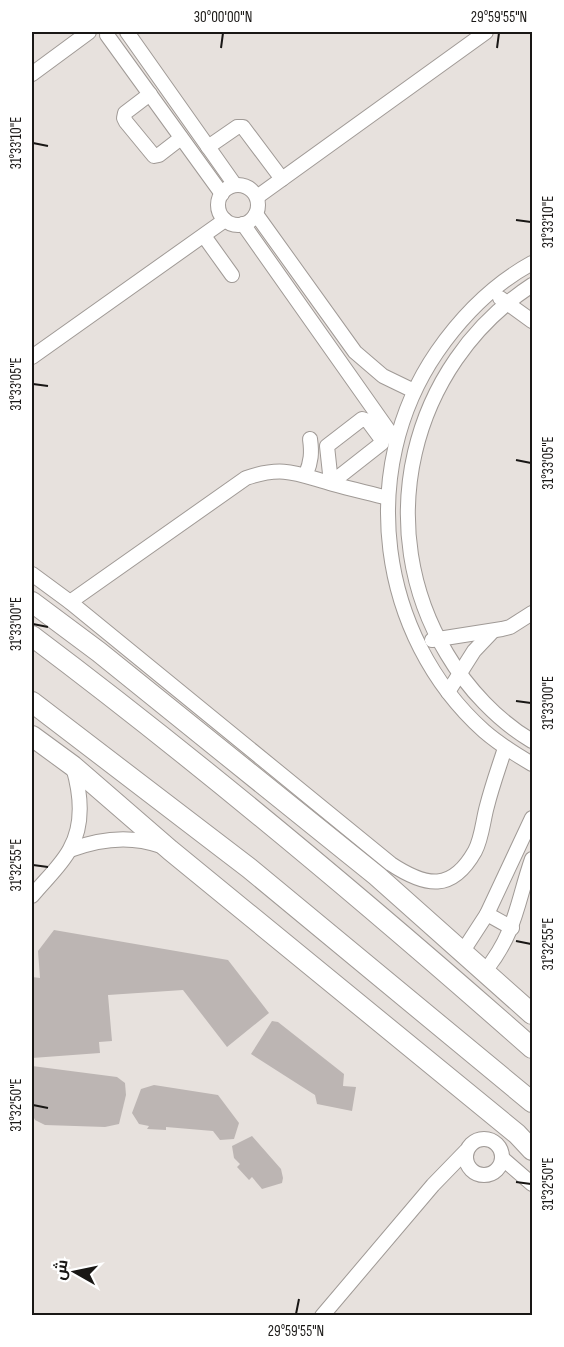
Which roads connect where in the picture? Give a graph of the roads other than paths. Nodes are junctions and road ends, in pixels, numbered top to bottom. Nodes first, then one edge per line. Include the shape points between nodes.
1 (89, 32) edge
2 (127, 32) edge
3 (486, 32) edge
4 (111, 34) edge
5 (32, 74) edge
6 (150, 94) junction
7 (181, 138) junction
8 (208, 147) junction
9 (282, 179) junction
10 (236, 185) junction
11 (222, 194) junction
12 (257, 197) junction
13 (256, 214) junction
14 (225, 220) junction
15 (243, 224) junction
16 (204, 236) junction
17 (530, 269) edge
18 (232, 275) dead end
19 (532, 285) edge
20 (491, 291) junction
21 (507, 304) junction
22 (532, 321) edge
23 (32, 357) edge
24 (414, 391) junction
25 (310, 440) dead end
26 (396, 441) junction
27 (306, 474) junction
28 (330, 483) junction
29 (388, 498) junction
30 (32, 574) edge
31 (32, 602) edge
32 (70, 602) junction
33 (532, 613) edge
34 (493, 631) junction
35 (32, 636) edge
36 (437, 638) junction
37 (418, 644) junction
38 (459, 674) junction
39 (448, 692) junction
40 (32, 702) edge
41 (32, 736) edge
42 (532, 741) edge
43 (505, 748) junction
44 (532, 764) edge
45 (73, 766) junction
46 (532, 818) edge
47 (70, 850) junction
48 (170, 850) junction
49 (532, 859) edge
50 (532, 895) edge
51 (32, 896) edge
52 (519, 908) junction
53 (488, 914) junction
54 (512, 928) junction
55 (463, 951) junction
56 (485, 971) junction
57 (532, 1014) edge
58 (532, 1048) edge
59 (532, 1102) edge
60 (532, 1150) edge
61 (466, 1151) junction
62 (502, 1158) junction
63 (532, 1184) edge
64 (322, 1316) edge

1 - 4 street
1 - 5 street
2 - 8 street
3 - 9 street
4 - 6 street
6 - 7 street
6 - 7 street via 125,113 126,122 154,156
7 - 11 street
8 - 9 street via 237,127 243,128
8 - 10 street
9 - 12 street
10 - 11 street
10 - 12 street via 248,188
11 - 14 street via 219,210
12 - 13 street
13 - 15 street
13 - 24 street via 355,352 383,376
14 - 15 street
14 - 16 street
15 - 26 street
16 - 18 street
16 - 23 street
17 - 20 street
19 - 21 street
20 - 21 street
20 - 24 street via 447,337
21 - 22 street
21 - 36 street via 460,352 442,380 427,410 410,475 408,541 423,606
24 - 26 street
25 - 27 street via 312,452
26 - 29 street
27 - 28 street
27 - 32 street via 267,471 246,478
28 - 28 street via 327,446 367,420 382,444
28 - 29 street
29 - 37 street via 392,566
30 - 32 street
31 - 55 street via 377,876
32 - 43 street via 410,877 439,883 460,872 476,849
33 - 34 street via 510,627
34 - 36 street
34 - 38 street
35 - 58 street via 283,834
36 - 37 street
36 - 38 street
37 - 39 street
38 - 39 street
38 - 42 street via 503,720
39 - 43 street via 465,713
40 - 59 street via 249,868
41 - 45 street
43 - 44 street
45 - 47 street via 80,800
45 - 48 street
46 - 53 street
47 - 48 street via 126,839
47 - 51 street
48 - 60 street
49 - 52 street
50 - 52 street
52 - 54 street
53 - 54 street
53 - 55 street
54 - 56 street
55 - 56 street
56 - 57 street
61 - 62 street via 475,1142 486,1139 496,1144
61 - 62 street via 466,1164 480,1175 492,1173
61 - 64 street
62 - 63 street

